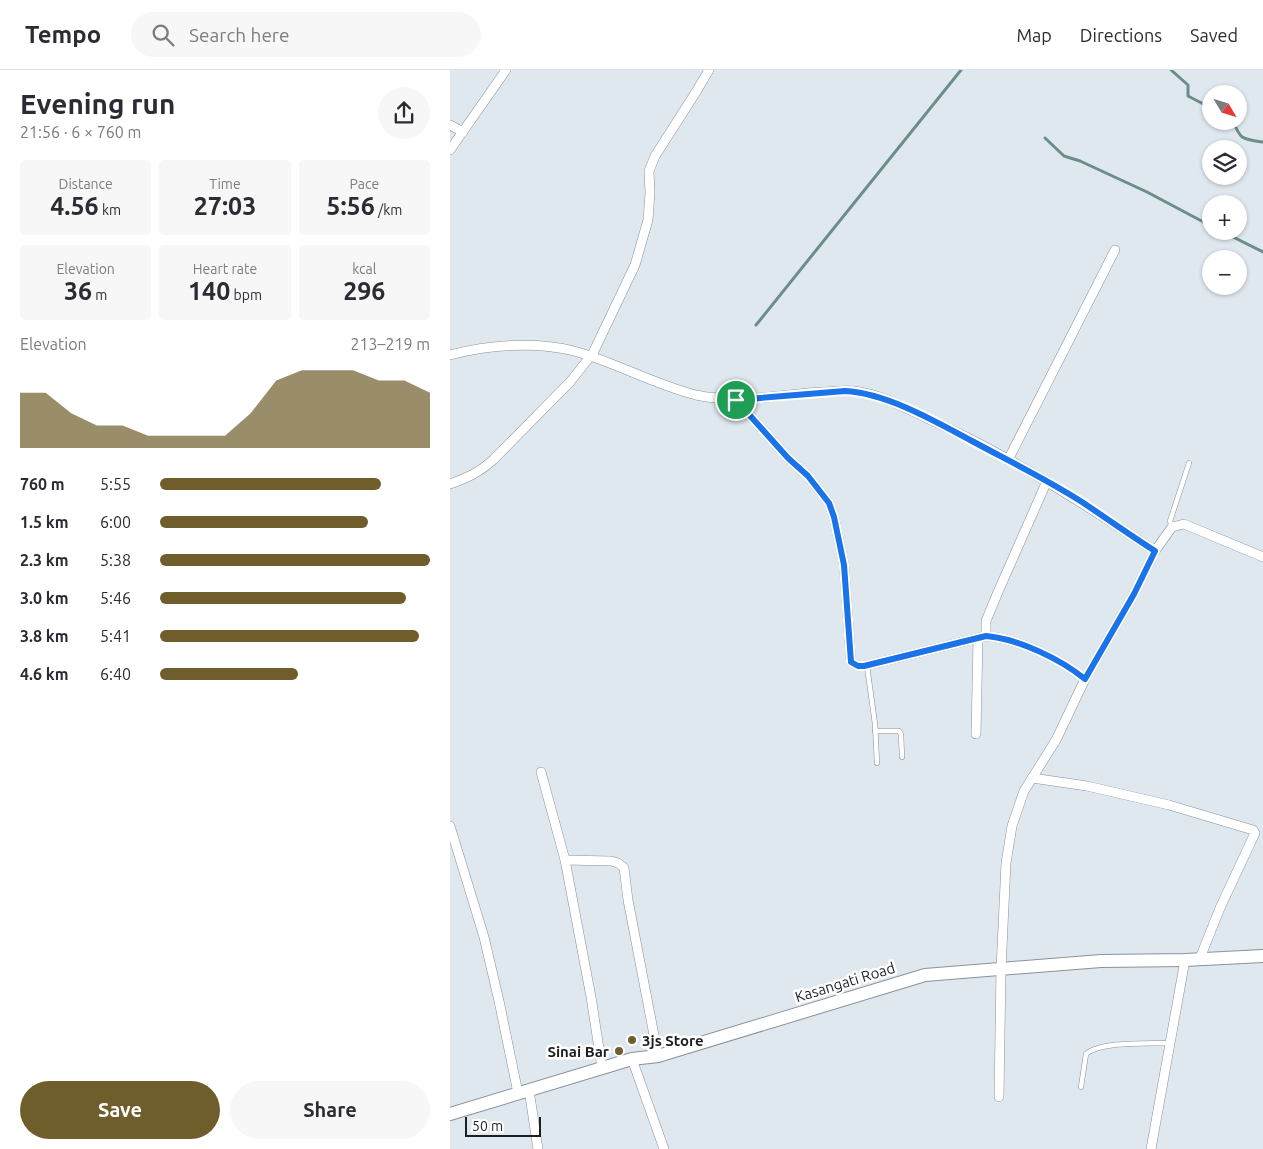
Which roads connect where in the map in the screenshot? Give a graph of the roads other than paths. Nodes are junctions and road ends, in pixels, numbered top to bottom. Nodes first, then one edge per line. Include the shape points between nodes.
1 (506, 70) edge
2 (708, 70) edge
3 (450, 125) edge
4 (463, 132) junction
5 (450, 150) edge
6 (1115, 250) dead end
7 (450, 355) edge
8 (591, 357) junction
9 (736, 400) junction
10 (1008, 460) junction
11 (1189, 463) dead end
12 (1046, 481) junction
13 (450, 484) edge
14 (1172, 527) junction
15 (1155, 551) junction
16 (1263, 557) edge
17 (982, 637) junction
18 (867, 666) junction
19 (1085, 679) junction
20 (875, 731) junction
21 (976, 734) dead end
22 (902, 757) dead end
23 (877, 763) dead end
24 (541, 772) dead end
25 (1032, 778) junction
26 (450, 826) edge
27 (565, 860) junction
28 (1263, 956) edge
29 (1200, 958) junction
30 (1185, 960) junction
31 (1001, 969) junction
32 (1169, 1043) junction
33 (658, 1056) junction
34 (632, 1059) junction
35 (602, 1068) junction
36 (1081, 1088) dead end
37 (524, 1092) junction
38 (999, 1097) dead end
39 (450, 1114) edge
40 (538, 1149) edge
41 (664, 1149) edge
42 (1151, 1149) edge

1 - 4 street
2 - 8 street via 655,156 650,171 648,220 635,265
3 - 4 street
4 - 5 street
6 - 10 street
7 - 8 street via 468,350 529,346 575,351
8 - 9 street via 696,395
8 - 13 street via 494,460 474,474
9 - 10 street via 856,391 888,400
9 - 18 street via 808,476 829,503 844,565 850,658 854,665
10 - 12 street
11 - 14 lane via 1170,521
12 - 15 street
12 - 17 street
14 - 15 street
14 - 16 street via 1184,524
15 - 19 street
17 - 18 street
17 - 19 street via 999,637 1034,650 1060,661
17 - 21 street
18 - 20 lane
19 - 25 street via 1056,740
20 - 22 lane via 899,731 902,734
20 - 23 lane
24 - 27 street
25 - 29 street via 1096,788 1253,830 1255,833 1249,848
25 - 31 street via 1012,826 1006,863
26 - 37 street via 484,937
27 - 33 street via 612,861 624,868
27 - 35 street
28 - 29 street, Kasangati Road
29 - 30 street, Kasangati Road
30 - 31 street, Kasangati Road via 1101,960
30 - 32 street
31 - 33 street, Kasangati Road via 925,975
31 - 38 street
32 - 36 lane via 1103,1046 1091,1050 1086,1054
32 - 42 street
33 - 34 street, Kasangati Road
34 - 35 street, Kasangati Road
34 - 41 street
35 - 37 street, Kasangati Road
37 - 39 street, Kasangati Road
37 - 40 street

